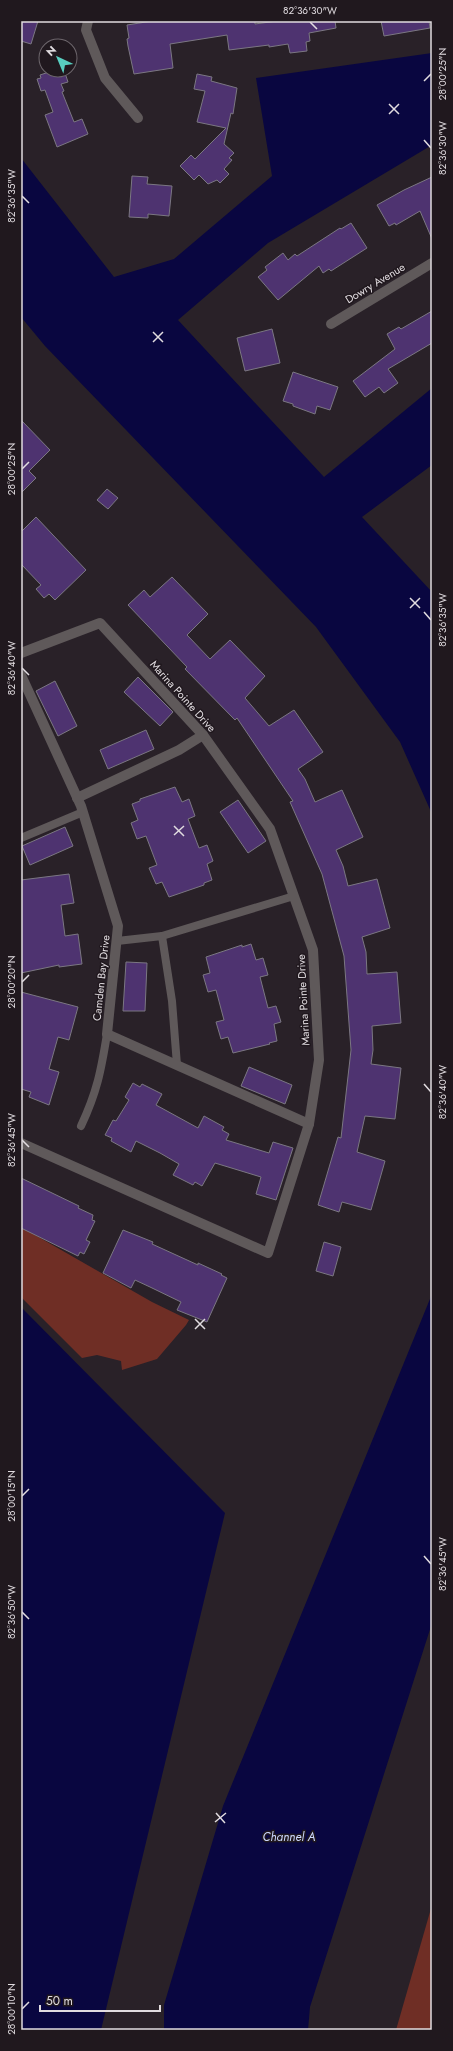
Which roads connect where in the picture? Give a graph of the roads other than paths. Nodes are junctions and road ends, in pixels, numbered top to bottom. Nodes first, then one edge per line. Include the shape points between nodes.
1 (88, 21) edge
2 (138, 118) dead end
3 (432, 263) edge
4 (331, 324) dead end
5 (21, 653) edge
6 (21, 675) edge
7 (203, 736) junction
8 (77, 798) junction
9 (83, 812) junction
10 (21, 838) edge
11 (294, 896) junction
12 (162, 936) junction
13 (117, 941) junction
14 (107, 1034) junction
15 (177, 1065) junction
16 (309, 1124) junction
17 (81, 1126) dead end
18 (21, 1143) edge

1 - 2 street via 86,30 105,78
3 - 4 street, Dowry Avenue
5 - 7 street, Marina Pointe Drive via 100,623
6 - 8 street, Camden Bay Drive
7 - 8 street
7 - 11 street, Marina Pointe Drive via 270,829
8 - 9 street, Camden Bay Drive
9 - 10 lane
9 - 13 street, Camden Bay Drive via 118,926
11 - 12 lane
11 - 16 street, Marina Pointe Drive via 313,950 319,1060
12 - 13 lane
12 - 15 lane via 172,1001
13 - 14 street, Camden Bay Drive
14 - 15 street, Camden Bay Drive
14 - 17 lane via 100,1080
15 - 16 street, Camden Bay Drive
16 - 18 street, Marina Pointe Drive via 268,1253

